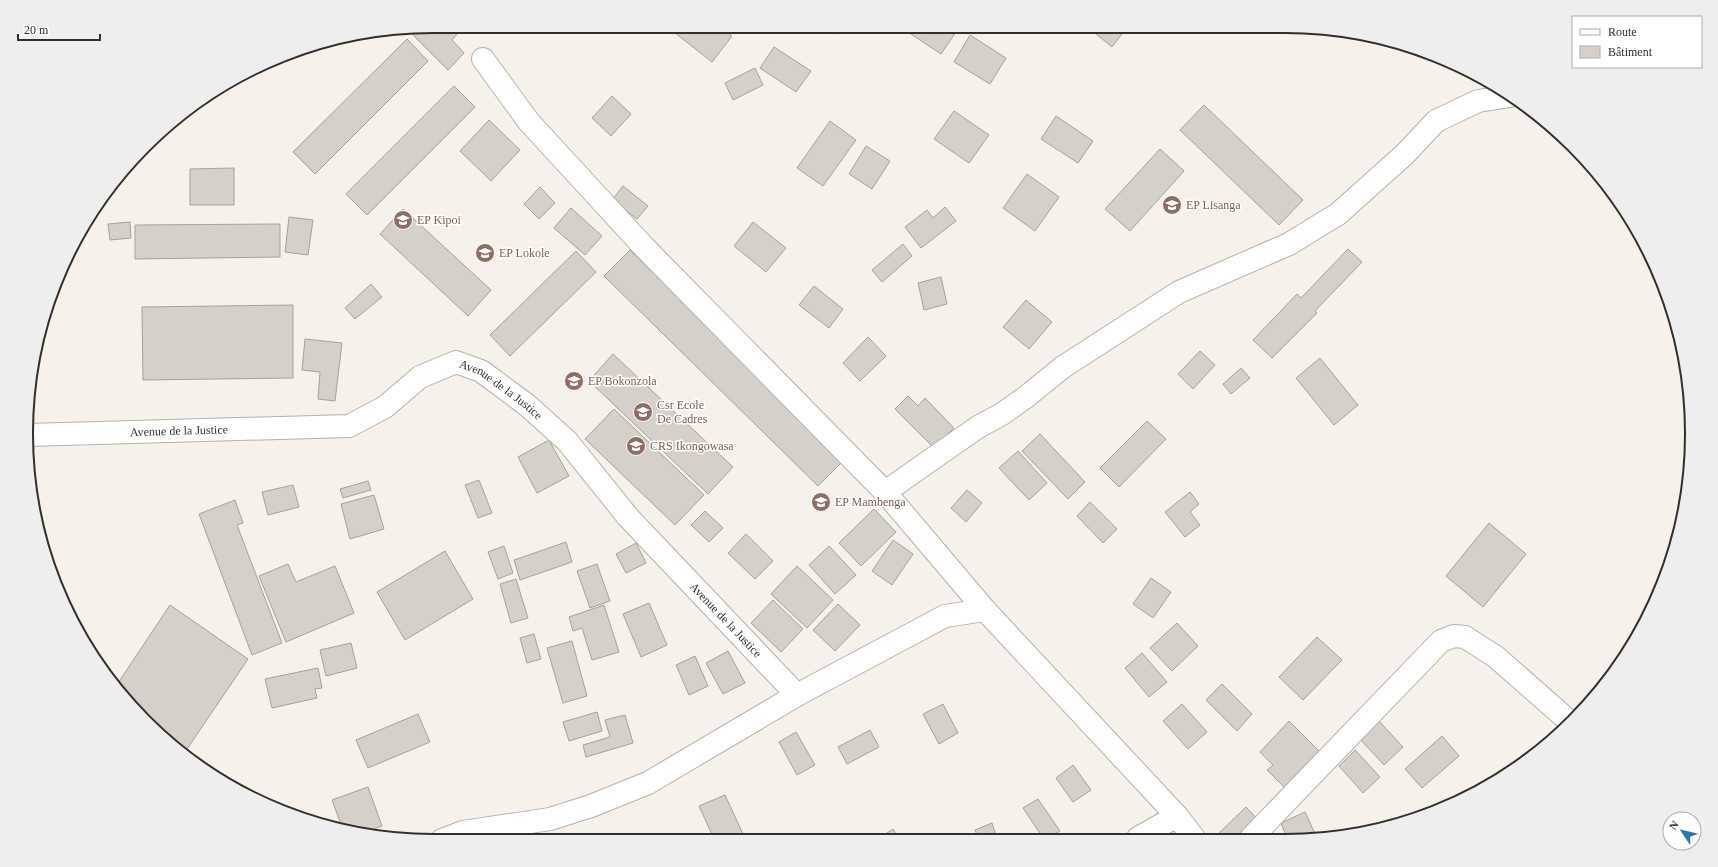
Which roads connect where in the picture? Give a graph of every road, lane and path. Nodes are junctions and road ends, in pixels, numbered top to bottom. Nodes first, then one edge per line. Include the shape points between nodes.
1 (483, 59) dead end
2 (1502, 97) edge
3 (33, 435) edge
4 (885, 492) junction
5 (966, 587) junction
6 (985, 610) junction
7 (945, 616) junction
8 (797, 695) junction
9 (1566, 719) edge
10 (1176, 816) junction
11 (458, 834) edge
12 (1145, 834) edge
13 (1191, 834) edge
14 (1255, 834) edge

1 - 4 street via 529,122 644,247
2 - 4 street via 1478,100 1436,121 1405,154 1338,214 1289,244 1179,292 1062,367 1002,414 978,427
3 - 8 street, Avenue de la Justice via 348,426 385,407 420,378 456,362 481,371 527,405 568,441 628,517
4 - 5 street
5 - 6 street
5 - 7 street
6 - 7 street
6 - 10 street
7 - 8 street
8 - 11 street via 648,784 550,819
9 - 14 street via 1496,658 1465,637 1454,636 1441,641
10 - 12 street
10 - 13 street

